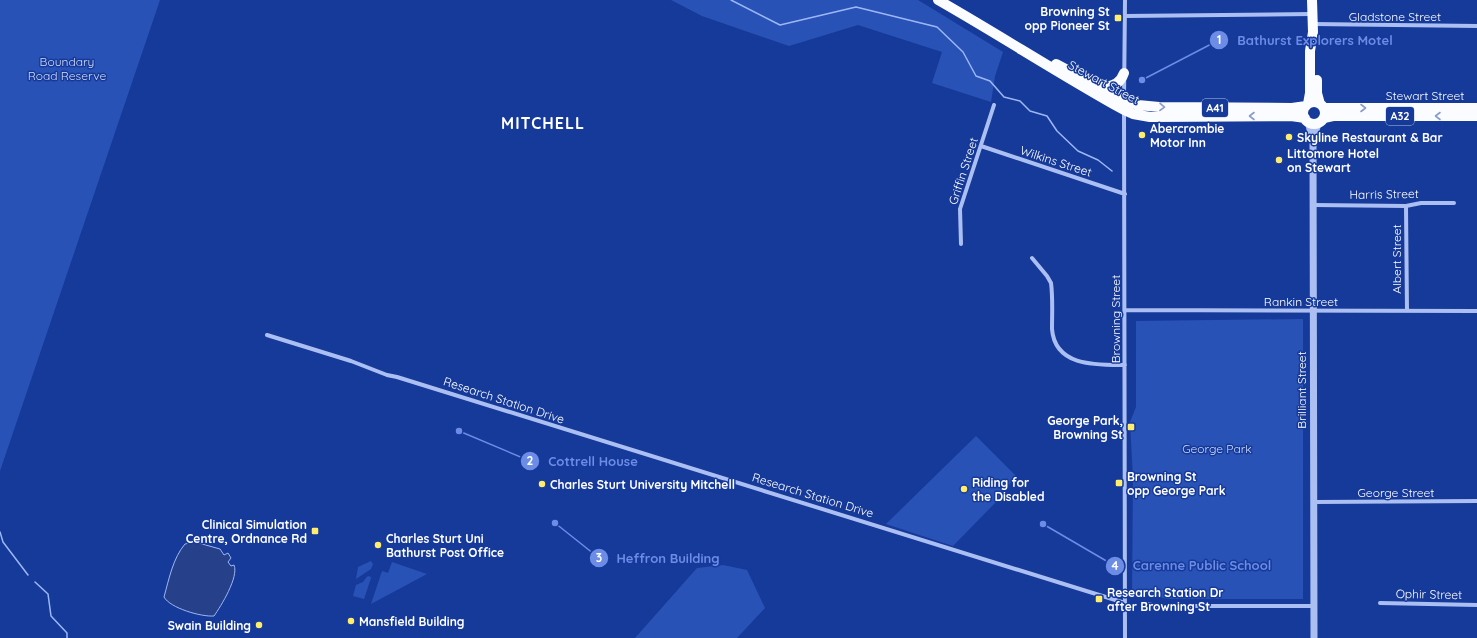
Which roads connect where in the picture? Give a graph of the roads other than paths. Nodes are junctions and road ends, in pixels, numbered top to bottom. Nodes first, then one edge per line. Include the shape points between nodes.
1 (938, 0) edge
2 (1125, 0) edge
3 (1312, 0) edge
4 (1125, 16) junction
5 (1313, 23) junction
6 (1477, 26) edge
7 (997, 34) junction
8 (1124, 73) junction
9 (1092, 84) junction
10 (994, 105) dead end
11 (1124, 105) junction
12 (1307, 105) junction
13 (1477, 108) edge
14 (1317, 115) junction
15 (1477, 116) edge
16 (982, 146) junction
17 (1125, 194) junction
18 (1454, 203) dead end
19 (1314, 205) junction
20 (1406, 206) junction
21 (961, 244) dead end
22 (1032, 258) dead end
23 (1126, 310) junction
24 (1314, 311) junction
25 (1407, 311) junction
26 (1477, 311) edge
27 (267, 335) dead end
28 (1125, 365) junction
29 (1477, 501) edge
30 (1314, 502) junction
31 (1125, 603) junction
32 (1380, 603) dead end
33 (1147, 604) dead end
34 (1477, 605) edge
35 (1314, 606) junction
36 (1125, 638) edge
37 (1314, 638) edge

1 - 7 highway, Stewart Street / A41
2 - 4 street, Browning Street
3 - 5 highway, Brilliant Street
4 - 5 street, Gladstone Street
4 - 8 street, Browning Street
5 - 6 street, Gladstone Street
5 - 12 highway, Brilliant Street via 1310,93
5 - 14 highway, Brilliant Street via 1317,51
7 - 9 highway, Stewart Street / A41
7 - 11 highway, Stewart Street / A41 via 1065,76
8 - 9 highway via 1120,81 1112,86
8 - 11 street, Browning Street
9 - 11 highway, Stewart Street / A41
10 - 16 street, Griffin Street
11 -> 12 highway, Stewart Street / A41 via 1292,108
14 -> 11 highway, Stewart Street / A41 via 1150,116 1133,114
11 - 17 street, Browning Street
12 - 14 highway, Brilliant Street via 1304,112
12 - 14 highway, A32 via 1314,102
14 -> 13 highway, Stewart Street / A32
15 -> 14 highway, Stewart Street / A32
14 - 19 street, Brilliant Street via 1313,142
16 - 17 street, Wilkins Street
16 - 21 street, Griffin Street via 960,210
17 - 23 street, Browning Street
18 - 20 street, Harris Street via 1421,203
19 - 20 street, Harris Street
19 - 24 street, Brilliant Street
20 - 25 street, Albert Street
22 - 28 street via 1051,283 1053,335 1059,348 1079,362
23 - 24 street, Rankin Street
23 - 28 street, Browning Street
24 - 25 street, Rankin Street
24 - 30 street, Brilliant Street
25 - 26 street, Rankin Street
27 - 31 street, Research Station Drive via 387,375
28 - 31 street, Browning Street
29 - 30 street, George Street
30 - 35 street, Brilliant Street
31 - 36 street, Browning Street
32 - 34 street, Ophir Street
33 - 35 street
35 - 37 street, Brilliant Street

